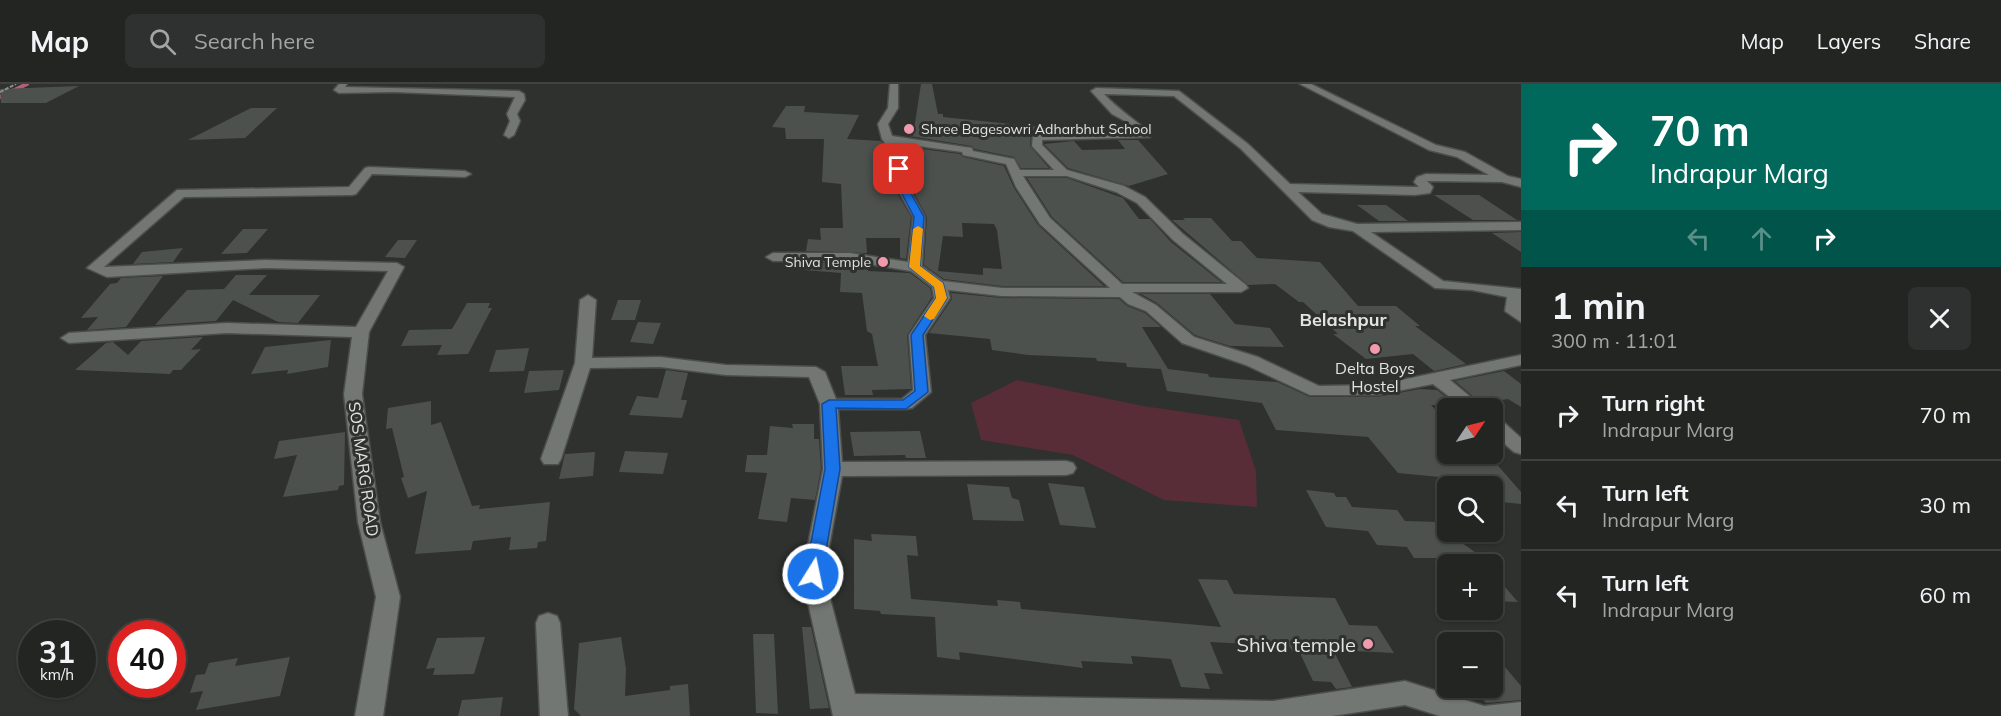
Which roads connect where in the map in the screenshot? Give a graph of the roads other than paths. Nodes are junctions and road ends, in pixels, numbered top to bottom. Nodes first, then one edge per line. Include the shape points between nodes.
1 (343, 84) edge
2 (514, 84) edge
3 (894, 84) edge
4 (1304, 84) edge
5 (504, 93) junction
6 (509, 135) dead end
7 (887, 139) junction
8 (1063, 172) junction
9 (1017, 173) junction
10 (465, 174) dead end
11 (1504, 179) junction
12 (1521, 183) edge
13 (1288, 188) junction
14 (1521, 226) edge
15 (1357, 228) junction
16 (773, 257) dead end
17 (915, 267) junction
18 (939, 285) junction
19 (1120, 291) junction
20 (1520, 294) edge
21 (588, 300) dead end
22 (1521, 317) edge
23 (361, 332) junction
24 (69, 338) dead end
25 (1521, 360) edge
26 (583, 363) junction
27 (1434, 376) junction
28 (1462, 398) edge
29 (829, 404) junction
30 (1503, 432) edge
31 (1521, 448) edge
32 (552, 459) dead end
33 (1066, 468) dead end
34 (833, 469) junction
35 (548, 622) dead end
36 (847, 711) edge
37 (1521, 714) edge
38 (369, 716) edge
39 (554, 716) edge
40 (1478, 716) edge
41 (1491, 716) edge

1 - 5 street via 339,90
2 - 5 street
3 - 7 street via 893,108 883,124
4 - 11 street via 1433,148 1461,154
5 - 6 street via 519,94 520,100 512,114 515,121
7 - 9 street via 968,150 967,153 1010,161
7 - 17 street via 893,147 904,190 919,217
8 - 9 street
8 - 13 street via 1037,146 1037,136 1146,135 1115,112 1096,91 1176,93 1244,146
8 - 19 street via 1112,186 1141,200 1178,237 1241,288
9 - 19 street via 1046,221
10 - 23 street via 369,170 352,191 181,193 94,268 107,273 264,264 397,267
11 - 12 street
11 - 13 street via 1426,177 1420,179 1426,190 1416,191
13 - 15 street via 1317,217
14 - 15 street
15 - 20 street via 1440,285
16 - 17 street via 850,257
17 - 18 street
18 - 19 street via 1012,292
18 - 29 street via 942,298 917,335 922,392 906,405
19 - 27 street via 1151,308 1188,340 1252,361 1316,391 1377,390
20 - 22 street via 1513,300 1513,311
21 - 26 street
23 - 24 street via 227,328
23 - 38 street, SOS MARG ROAD via 353,394 369,522 388,597
25 - 27 street
26 - 29 street via 660,362 726,370 816,372
26 - 32 street
27 - 28 street
29 - 34 street
30 - 31 street
33 - 34 street
34 - 36 street via 813,574
35 - 39 street
36 - 40 street via 1273,712 1405,693
37 - 41 street

